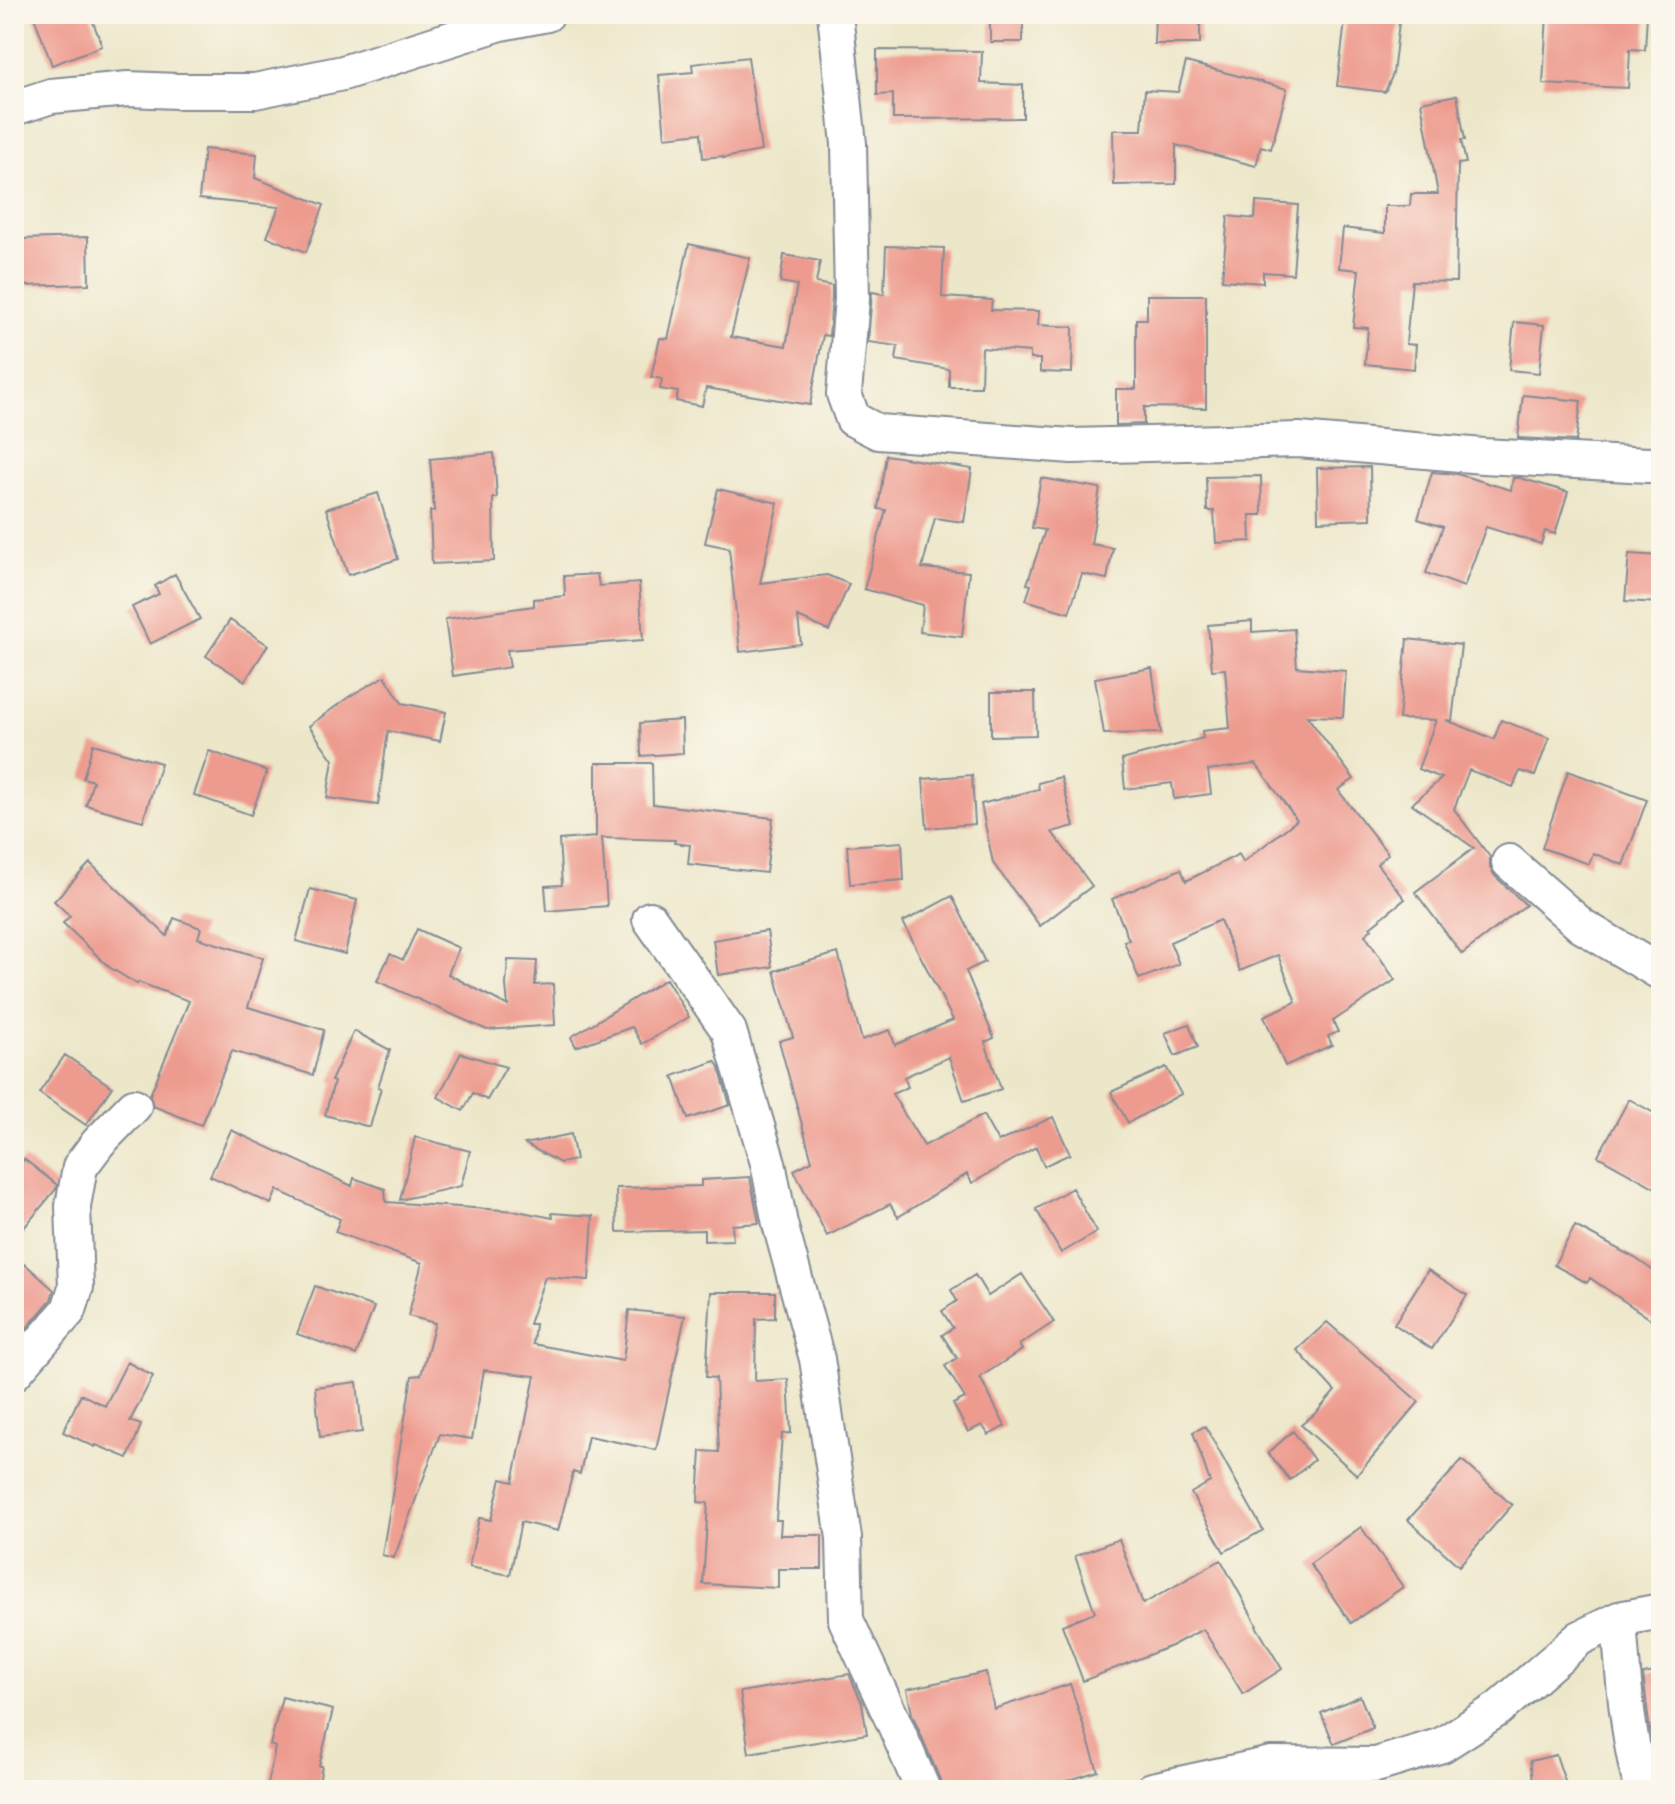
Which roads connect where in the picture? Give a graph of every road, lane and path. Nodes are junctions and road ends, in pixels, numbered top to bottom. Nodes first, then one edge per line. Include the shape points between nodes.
1 (547, 14) edge
2 (835, 14) edge
3 (14, 108) edge
4 (1661, 464) edge
5 (1509, 862) dead end
6 (650, 919) dead end
7 (1661, 973) edge
8 (134, 1106) dead end
9 (14, 1373) edge
10 (1661, 1611) edge
11 (1619, 1619) junction
12 (923, 1790) edge
13 (1152, 1790) edge
14 (1642, 1790) edge

1 - 3 street via 501,23 343,73 255,91 128,89 51,96
2 - 4 street via 849,144 852,299 844,394 853,419 878,432 1072,446 1299,440
5 - 7 street via 1582,926
6 - 12 street via 729,1031 817,1359 844,1538 846,1620
8 - 9 street via 80,1167 73,1206 76,1287 69,1310
10 - 11 street
11 - 13 street via 1580,1638 1498,1709 1442,1745 1376,1765 1271,1764
11 - 14 street via 1634,1763

